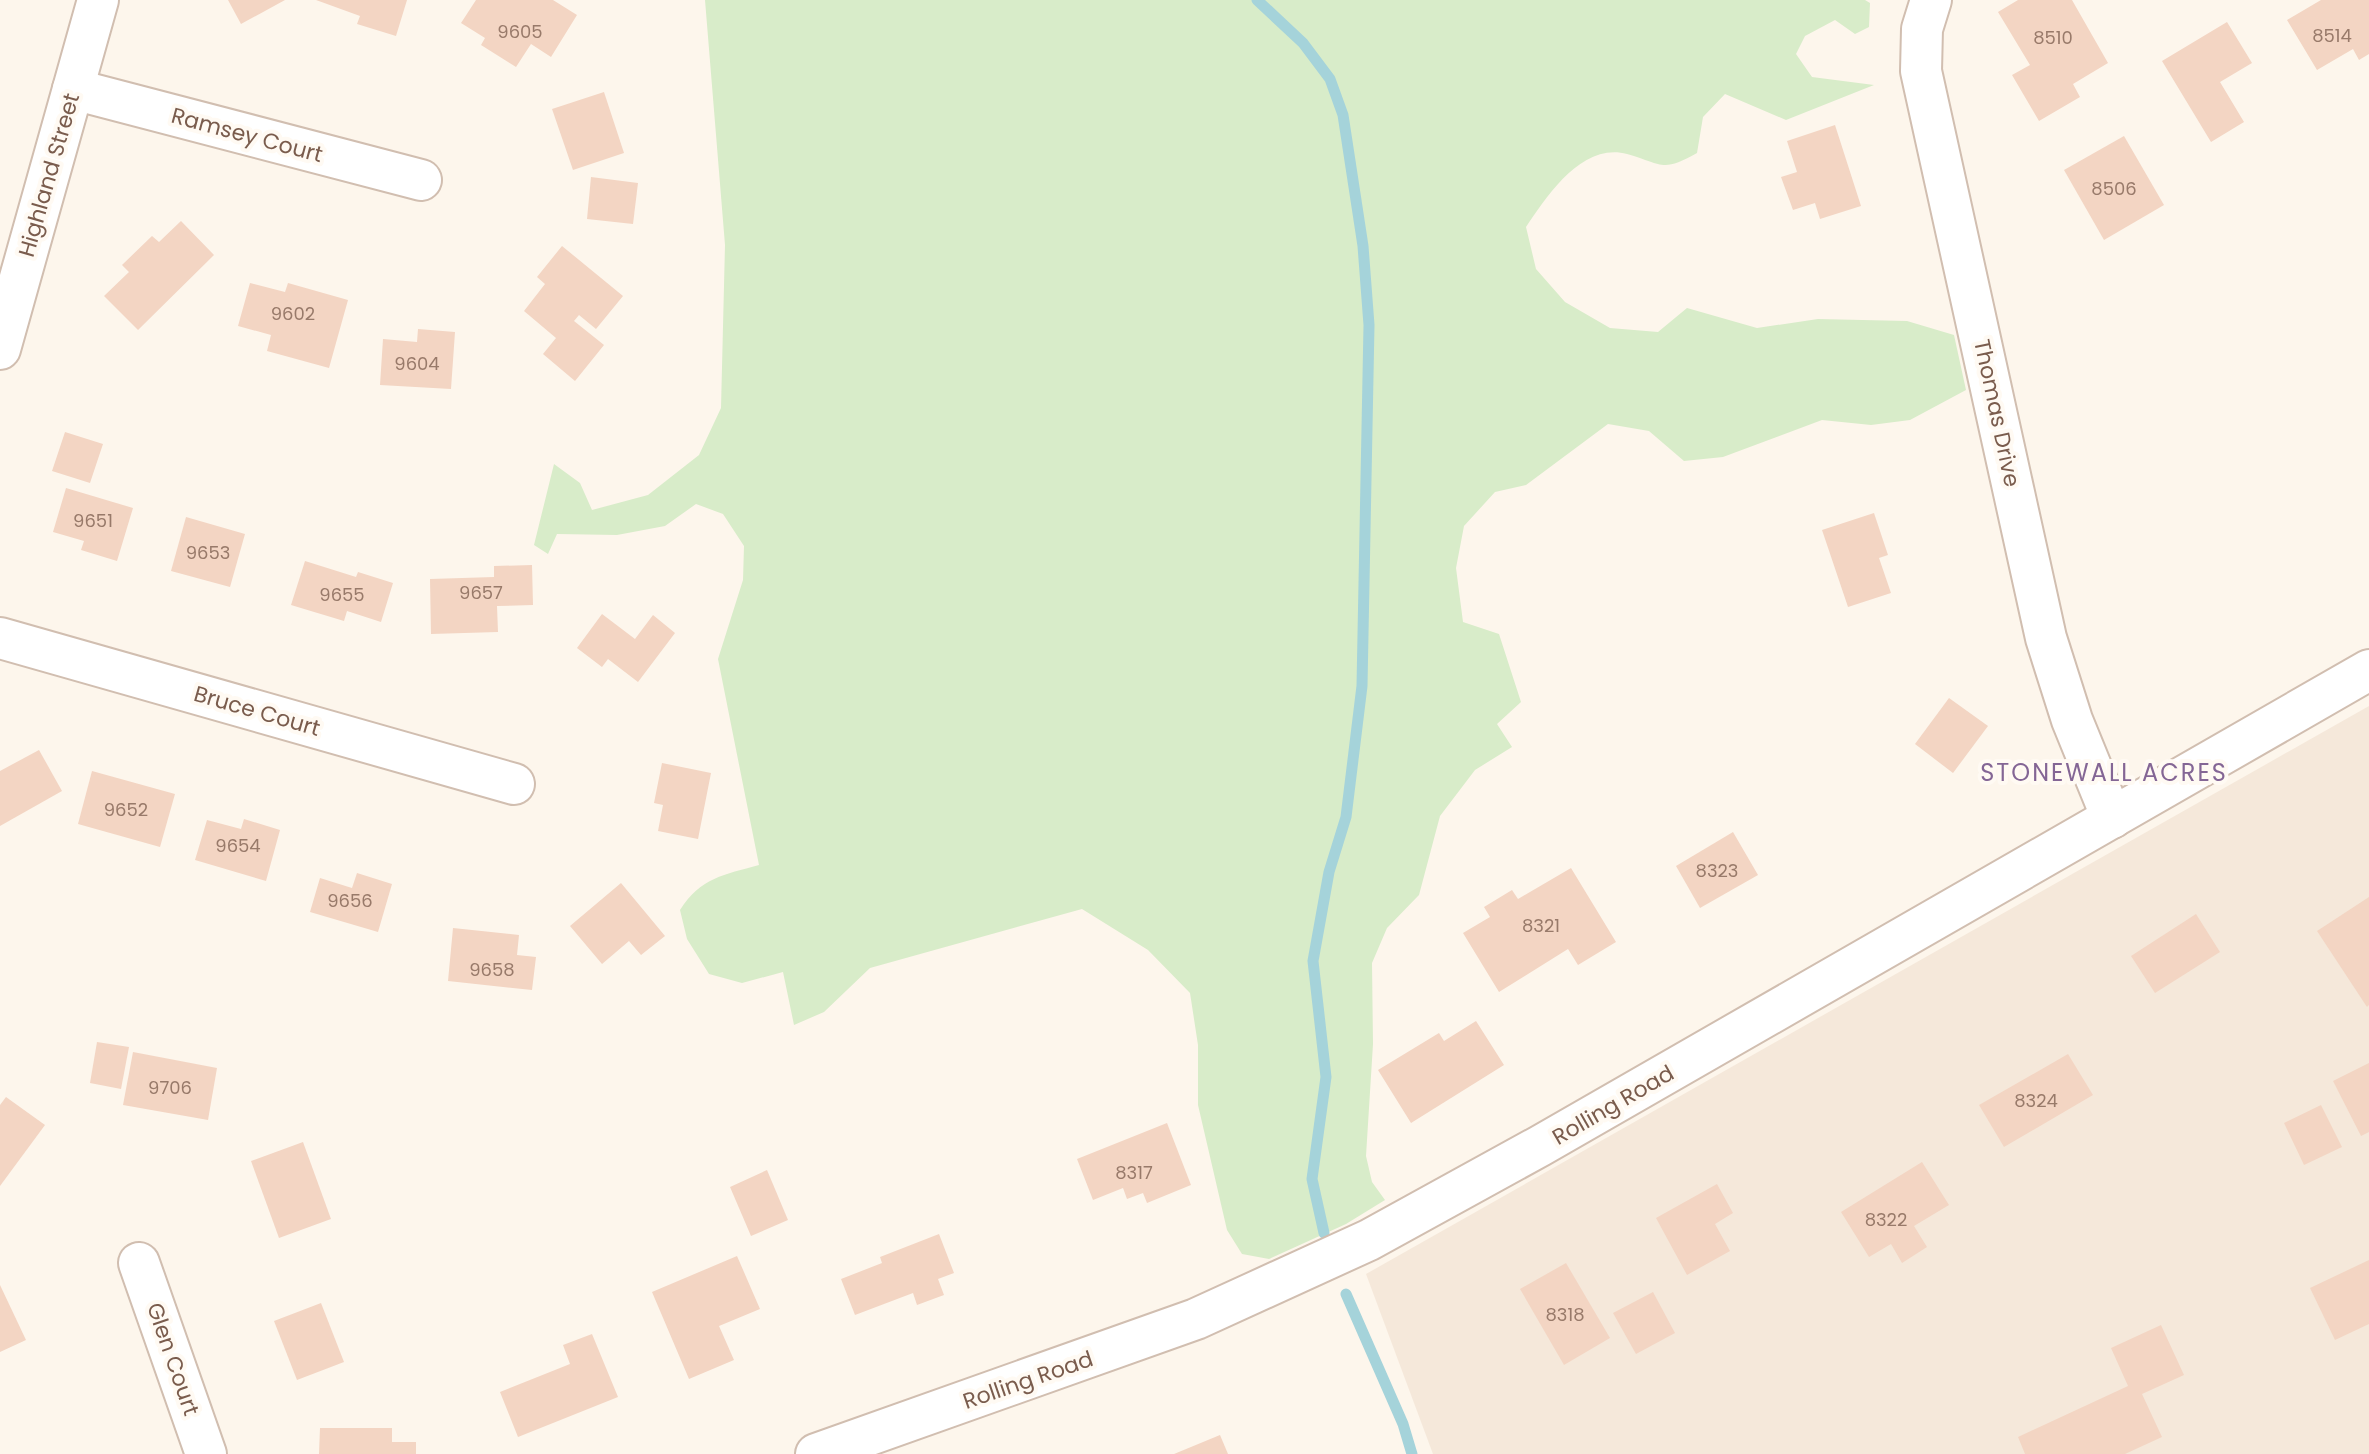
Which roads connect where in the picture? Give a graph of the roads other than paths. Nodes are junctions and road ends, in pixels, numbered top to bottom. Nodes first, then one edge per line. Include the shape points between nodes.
1 (98, 0) edge
2 (1931, 0) edge
3 (73, 89) junction
4 (421, 180) dead end
5 (0, 349) edge
6 (0, 638) edge
7 (2369, 670) edge
8 (514, 784) dead end
9 (2112, 818) junction
10 (139, 1263) dead end
11 (206, 1454) edge
12 (816, 1454) edge

1 - 3 street, Highland Street
2 - 9 street, Thomas Drive via 1922,29 1921,71 2046,638
3 - 4 street, Ramsey Court
3 - 5 street, Highland Street
6 - 8 street, Bruce Court
7 - 9 street, Rolling Road
9 - 12 street, Rolling Road via 1369,1240 1196,1319
10 - 11 street, Glen Court

